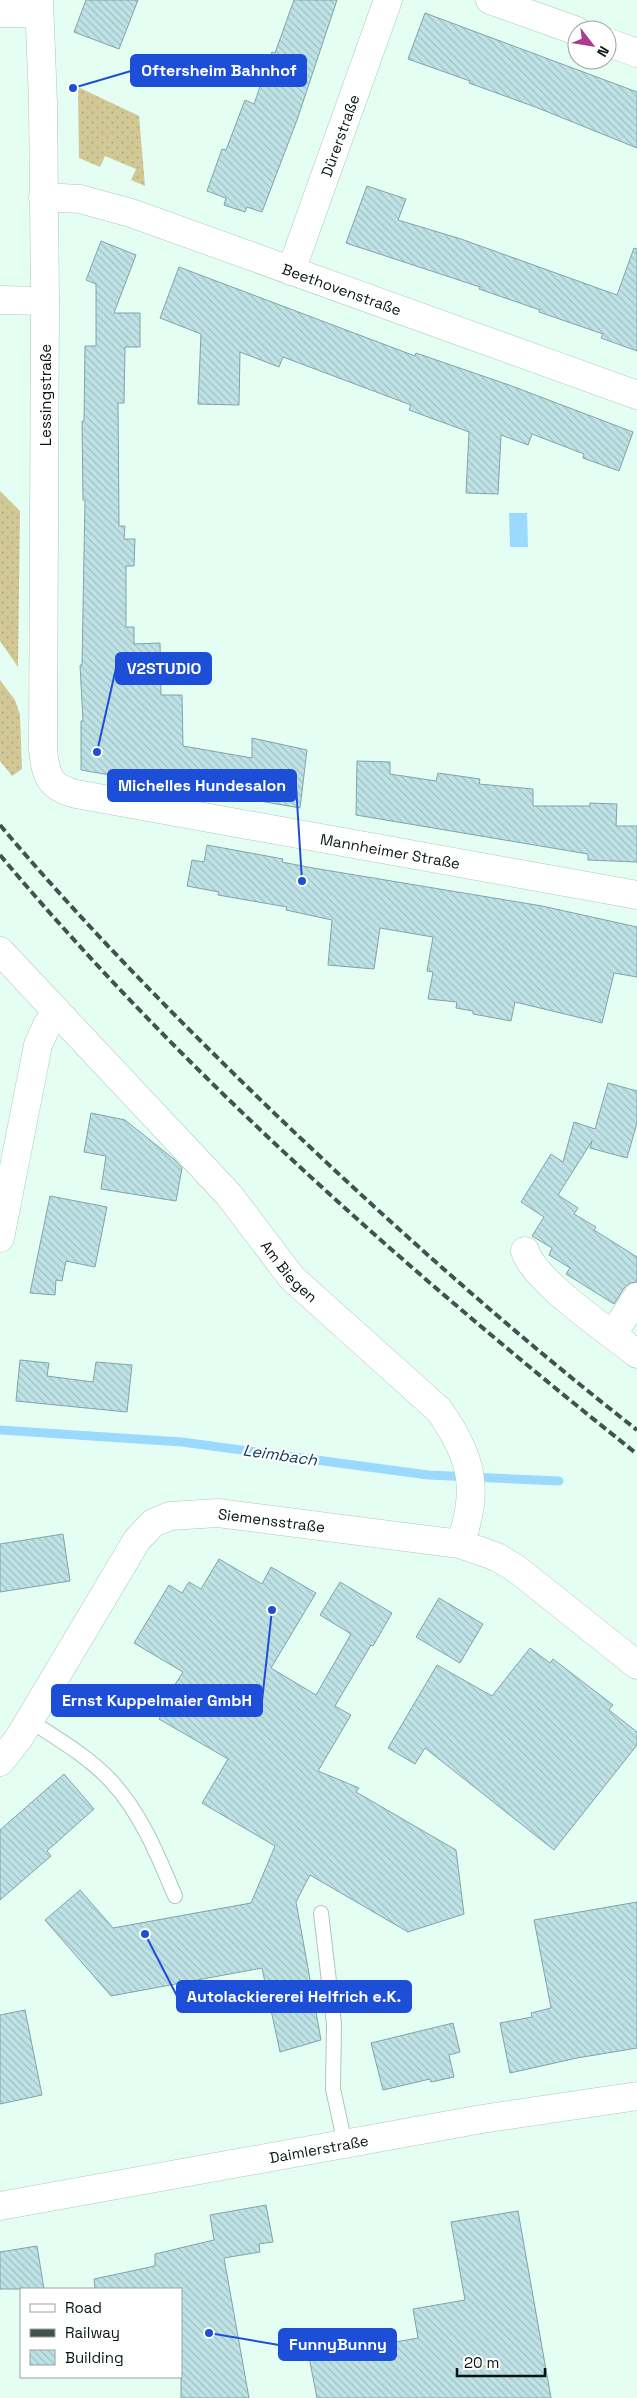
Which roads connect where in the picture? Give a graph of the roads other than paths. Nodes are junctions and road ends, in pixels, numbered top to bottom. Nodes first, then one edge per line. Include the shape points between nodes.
1 (388, 0) edge
2 (490, 0) edge
3 (39, 7) edge
4 (0, 13) edge
5 (567, 27) edge
6 (617, 46) edge
7 (637, 53) edge
8 (43, 197) junction
9 (290, 271) junction
10 (0, 300) edge
11 (45, 301) junction
12 (637, 395) edge
13 (56, 786) joint
14 (637, 895) edge
15 (0, 950) edge
16 (58, 1013) junction
17 (0, 1238) edge
18 (525, 1251) dead end
19 (637, 1297) edge
20 (613, 1334) junction
21 (637, 1354) edge
22 (460, 1544) junction
23 (637, 1665) edge
24 (30, 1721) junction
25 (0, 1762) edge
26 (174, 1896) dead end
27 (321, 1913) dead end
28 (637, 2096) edge
29 (344, 2144) junction
30 (0, 2206) edge

1 - 9 street, Dürerstraße
2 - 5 street
3 - 4 street
3 - 8 street, Lessingstraße
6 - 7 street
8 - 9 street, Beethovenstraße via 80,199 131,213
8 - 11 street, Lessingstraße
9 - 12 street, Beethovenstraße
10 - 11 street
11 - 13 street, Lessingstraße via 43,750 45,768
13 - 14 street, Mannheimer Straße via 76,794
15 - 16 street, Am Biegen
16 - 17 street via 47,1025 38,1046
16 - 22 street, Am Biegen via 229,1195 292,1278 439,1410 469,1466 469,1519
18 - 20 street via 540,1276
19 - 20 street
20 - 21 street
22 - 23 street, Siemensstraße via 518,1570
22 - 24 street, Siemensstraße via 218,1513 170,1516 153,1523 137,1540
24 - 25 street, Siemensstraße
24 - 26 lane via 74,1749 112,1782 134,1810
27 - 29 lane via 334,2024 333,2089
28 - 29 street, Daimlerstraße
29 - 30 street, Daimlerstraße

